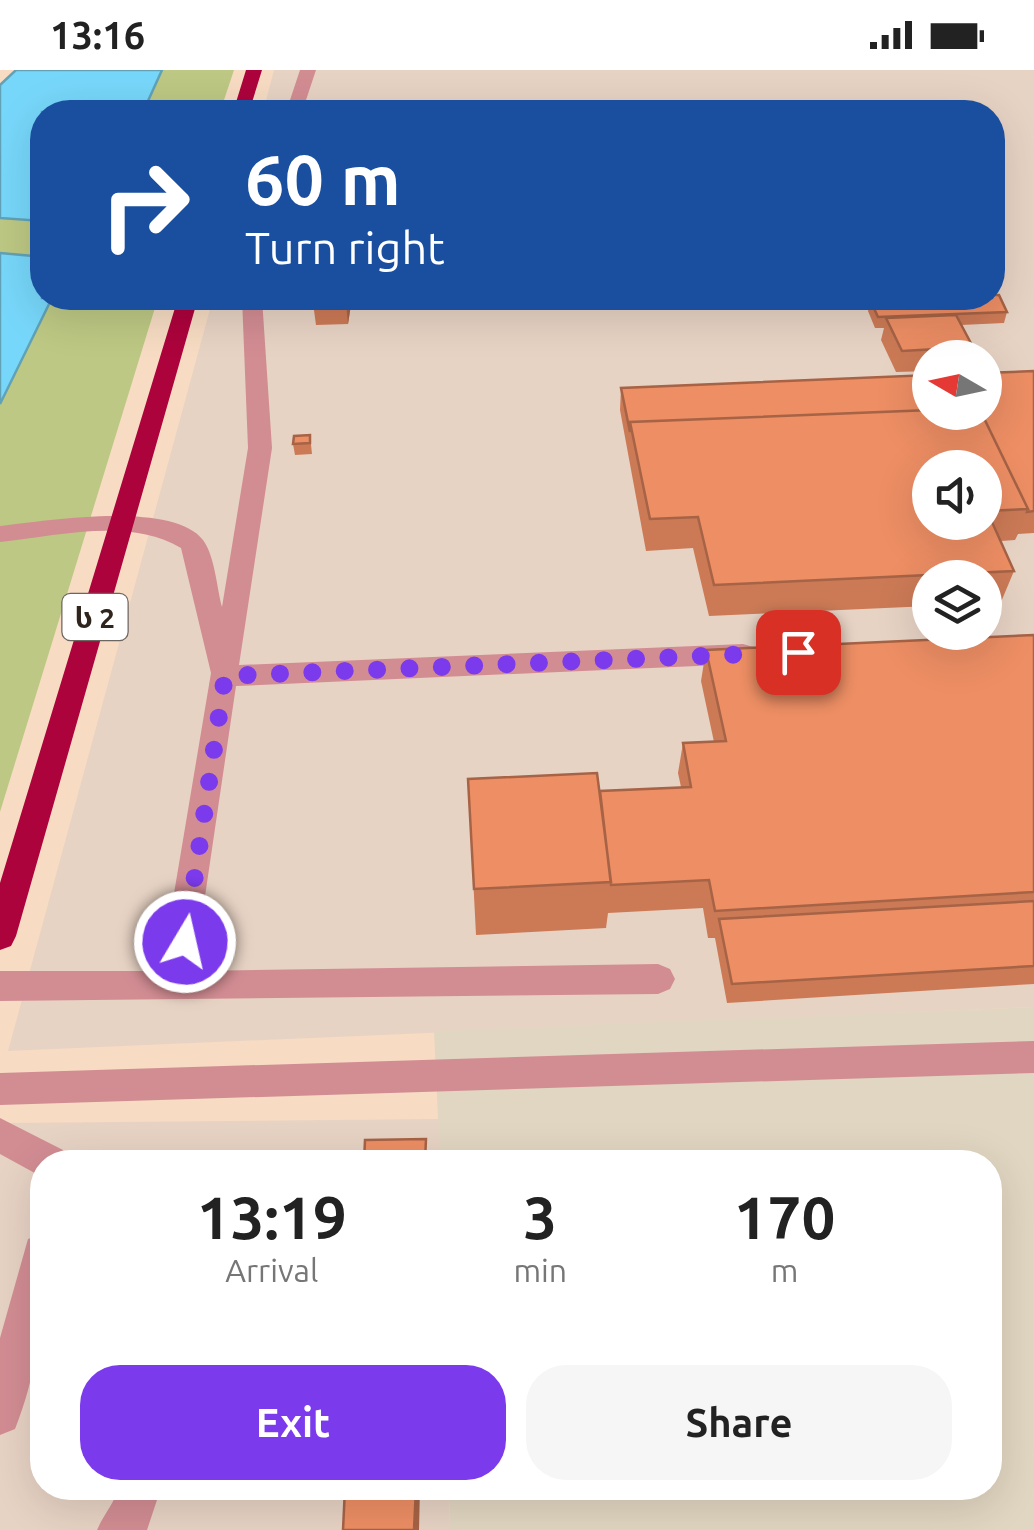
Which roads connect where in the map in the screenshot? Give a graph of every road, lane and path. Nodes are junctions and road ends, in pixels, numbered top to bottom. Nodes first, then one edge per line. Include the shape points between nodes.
1 (254, 70) edge
2 (308, 70) edge
3 (245, 100) edge
4 (298, 100) edge
5 (185, 310) edge
6 (253, 310) edge
7 (123, 522) junction
8 (0, 534) edge
9 (779, 652) edge
10 (225, 676) junction
11 (0, 936) edge
12 (658, 978) dead end
13 (0, 986) edge
14 (175, 986) junction
15 (1034, 1057) edge
16 (0, 1089) edge
17 (0, 1136) edge
18 (30, 1152) edge
19 (30, 1299) edge
20 (0, 1414) edge
21 (136, 1500) edge
22 (119, 1530) edge

1 - 3 highway
2 - 4 street
5 - 7 highway, ს 2
6 - 10 street via 260,448
7 - 8 street
7 - 10 street via 181,534 193,544
7 - 11 highway, ს 2
9 - 10 street
10 - 14 street
12 - 14 street
13 - 14 street
15 - 16 street
17 - 18 street
19 - 20 street
21 - 22 street

